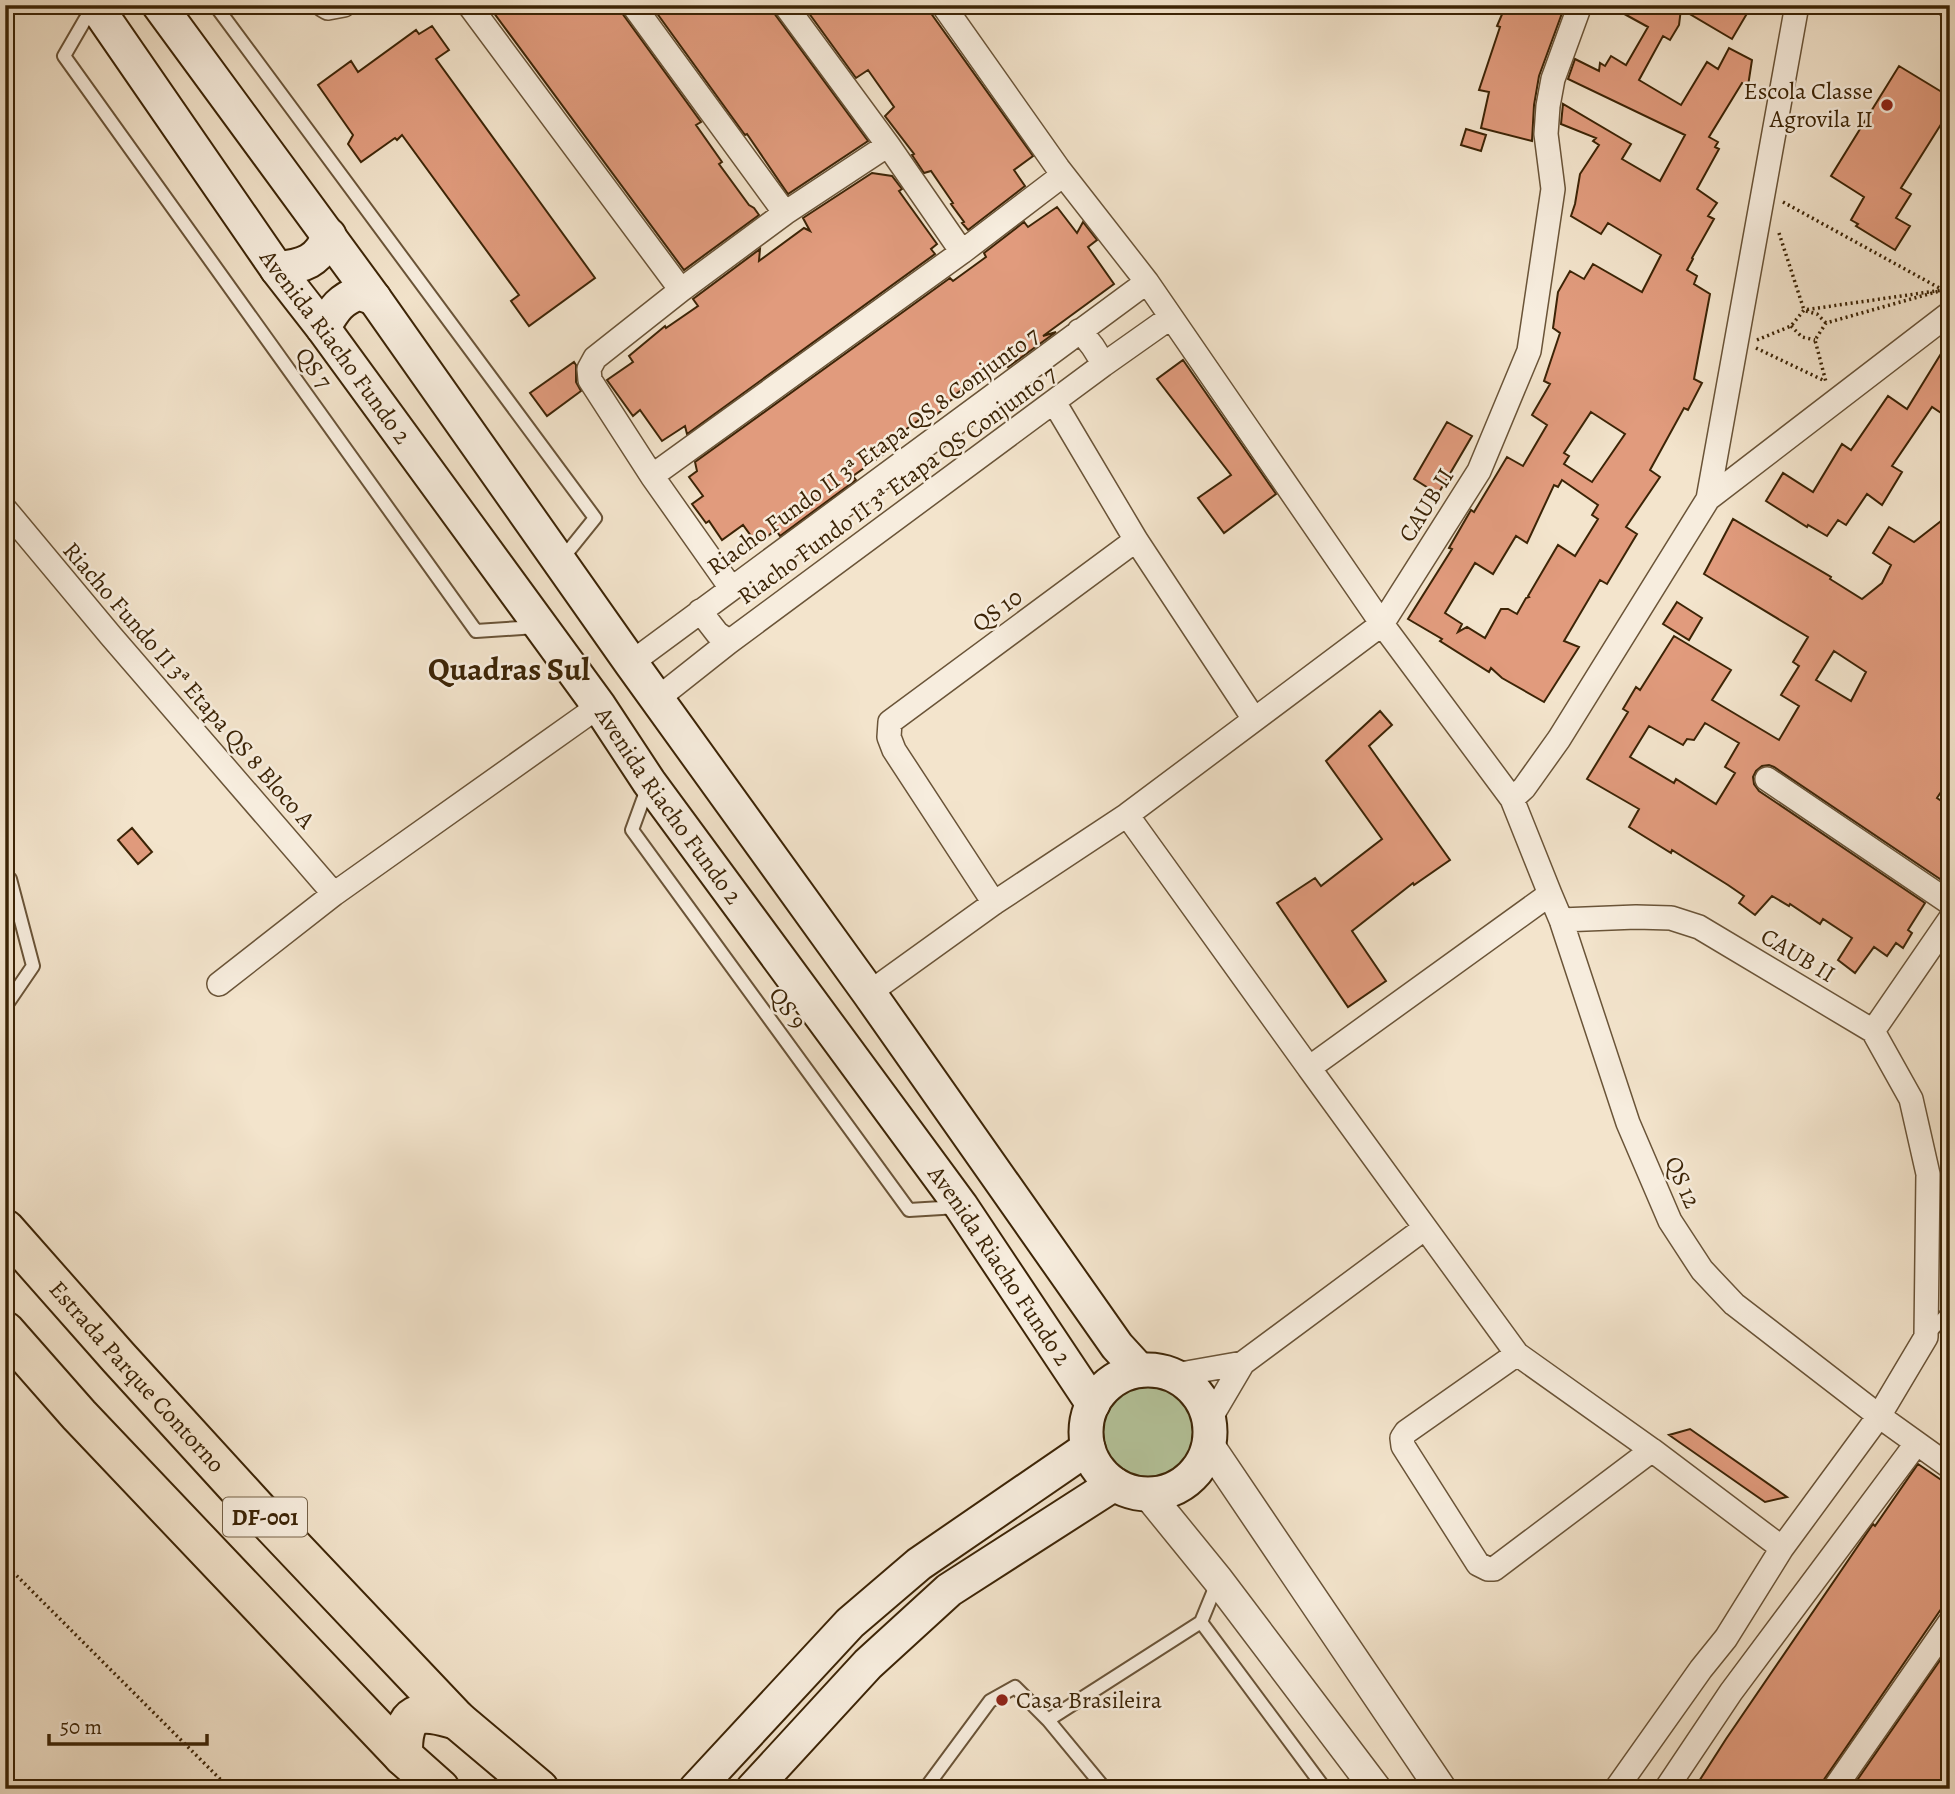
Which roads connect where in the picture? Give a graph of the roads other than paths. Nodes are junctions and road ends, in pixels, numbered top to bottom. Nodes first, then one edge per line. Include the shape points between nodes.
1 (94, 5) edge
2 (159, 5) edge
3 (215, 5) edge
4 (469, 5) edge
5 (633, 5) edge
6 (785, 5) edge
7 (943, 5) edge
8 (1580, 5) edge
9 (1797, 5) edge
10 (888, 145) junction
11 (1063, 175) junction
12 (785, 213) junction
13 (329, 235) junction
14 (962, 252) junction
15 (276, 270) junction
16 (1147, 282) junction
17 (681, 290) junction
18 (374, 298) junction
19 (1941, 306) edge
20 (1171, 317) junction
21 (323, 328) junction
22 (1079, 331) junction
23 (1103, 365) junction
24 (1054, 402) junction
25 (653, 476) junction
26 (1708, 499) junction
27 (5, 509) edge
28 (1136, 540) junction
29 (559, 562) junction
30 (731, 588) junction
31 (700, 611) junction
32 (1382, 624) junction
33 (540, 626) junction
34 (729, 642) junction
35 (631, 663) junction
36 (657, 699) junction
37 (599, 706) junction
38 (1254, 719) junction
39 (1767, 779) dead end
40 (649, 782) junction
41 (1512, 799) junction
42 (1127, 815) junction
43 (5, 878) edge
44 (334, 894) junction
45 (1550, 894) junction
46 (994, 903) junction
47 (1950, 903) edge
48 (1950, 919) edge
49 (1561, 920) junction
50 (219, 984) dead end
51 (869, 993) junction
52 (5, 1007) edge
53 (1873, 1031) junction
54 (1309, 1068) junction
55 (961, 1206) junction
56 (1425, 1228) junction
57 (5, 1229) edge
58 (1950, 1311) edge
59 (5, 1331) edge
60 (1926, 1337) junction
61 (1517, 1354) junction
62 (1243, 1363) junction
63 (1139, 1370) junction
64 (1175, 1375) junction
65 (1093, 1404) junction
66 (1879, 1416) junction
67 (1210, 1433) junction
68 (1916, 1444) junction
69 (1088, 1448) junction
70 (1652, 1450) junction
71 (1950, 1467) edge
72 (1114, 1484) junction
73 (1148, 1494) junction
74 (1782, 1548) junction
75 (1218, 1580) junction
76 (1201, 1622) junction
77 (1950, 1622) edge
78 (1726, 1638) junction
79 (1753, 1664) junction
80 (1701, 1670) junction
81 (1731, 1692) junction
82 (457, 1720) junction
83 (1048, 1720) junction
84 (403, 1756) junction
85 (440, 1789) edge
86 (539, 1789) edge
87 (696, 1789) edge
88 (753, 1789) edge
89 (925, 1789) edge
90 (1105, 1789) edge
91 (1325, 1789) edge
92 (1376, 1789) edge
93 (1441, 1789) edge
94 (1616, 1789) edge
95 (1666, 1789) edge
96 (1834, 1789) edge

1 - 15 main road, Avenida Riacho Fundo 2
1 - 33 lane, QS 7 via 64,56 476,631
2 - 13 main road, Avenida Riacho Fundo 2
3 - 29 lane via 595,518
4 - 17 street
5 - 12 street
6 - 10 street
7 - 11 street
8 - 32 street, CAUB II via 1548,106 1546,134 1553,189 1529,351 1479,471
9 - 26 street
10 - 12 street
10 - 14 street
11 - 14 street
11 - 16 street
12 - 17 street
13 - 15 main road via 314,258
13 - 18 main road, Avenida Riacho Fundo 2
14 - 25 street
15 - 21 main road, Avenida Riacho Fundo 2
16 - 20 street
16 - 22 street, Riacho Fundo II 3ª Etapa QS 8 Conjunto 7
17 - 25 street via 595,358 590,369 590,380
18 - 21 main road via 359,293 348,297
18 - 29 main road, Avenida Riacho Fundo 2
19 - 26 street
20 - 23 street, Riacho Fundo II 3ª Etapa QS Conjunto 7
20 - 32 street
21 - 33 main road, Avenida Riacho Fundo 2
22 - 23 street
22 - 30 street, Riacho Fundo II 3ª Etapa QS 8 Conjunto 7
23 - 24 street, Riacho Fundo II 3ª Etapa QS Conjunto 7
24 - 28 street
24 - 34 street, Riacho Fundo II 3ª Etapa QS Conjunto 7
25 - 30 street
26 - 41 street via 1559,739
27 - 44 street, Riacho Fundo II 3ª Etapa QS 8 Bloco A
28 - 38 street
28 - 46 street, QS 10 via 890,722 894,750
29 - 35 main road, Avenida Riacho Fundo 2
30 - 31 street, Riacho Fundo II 3ª Etapa QS 8 Conjunto 7
31 - 34 street
31 - 35 street, Riacho Fundo II 3ª Etapa QS 8 Conjunto 7
32 - 38 street
32 - 41 street, QS 12
33 - 37 main road, Avenida Riacho Fundo 2
34 - 36 street, Riacho Fundo II 3ª Etapa QS Conjunto 7
35 - 36 main road, Avenida Riacho Fundo 2
36 - 51 main road, Avenida Riacho Fundo 2
37 - 40 main road, Avenida Riacho Fundo 2
37 - 44 street
38 - 42 street
39 - 47 street
40 - 55 main road, Avenida Riacho Fundo 2
40 - 55 lane, QS 9 via 632,830 909,1210
41 - 45 street, QS 12
42 - 46 street
42 - 54 street
43 - 52 lane via 10,879 33,966
44 - 50 street
45 - 49 street, QS 12
45 - 54 street
46 - 51 street
48 - 53 street
49 - 53 street, CAUB II via 1671,918 1699,926
49 - 66 street, QS 12 via 1628,1123 1670,1221 1702,1270 1734,1304
51 - 63 main road, Avenida Riacho Fundo 2 via 1116,1346
53 - 60 street via 1911,1099 1928,1174
54 - 56 street
55 - 65 main road, Avenida Riacho Fundo 2
56 - 61 street
56 - 62 street
57 - 82 highway, Estrada Parque Contorno / DF-001 via 257,1509
58 - 60 lane
59 - 84 highway, DF-001 via 88,1426
60 - 66 street
61 - 70 street
61 - 70 street via 1402,1438 1478,1564 1494,1569
62 - 64 street
62 - 67 street
63 - 64 main road
63 - 65 main road via 1120,1376
64 - 67 main road via 1203,1401
65 - 69 main road via 1087,1418
66 - 68 street, QS 12
66 - 74 street
67 - 73 main road via 1201,1465 1187,1481 1169,1491
67 - 93 street
68 - 71 street, QS 12
68 - 79 street
69 - 72 main road via 1102,1475
69 - 87 main road via 919,1564 850,1623
70 - 74 street
72 - 73 main road
72 - 88 main road via 949,1590 868,1664
73 - 75 street
74 - 78 street
75 - 76 lane
75 - 92 street
76 - 83 lane
76 - 91 lane
77 - 96 street
78 - 79 street
78 - 80 street
79 - 81 street
80 - 81 street via 1724,1681
80 - 94 street
81 - 95 street
82 - 84 highway via 416,1715 402,1735
82 - 86 highway, Estrada Parque Contorno / DF-001
83 - 89 lane via 1015,1687 990,1702
83 - 90 lane
84 - 85 highway, DF-001

